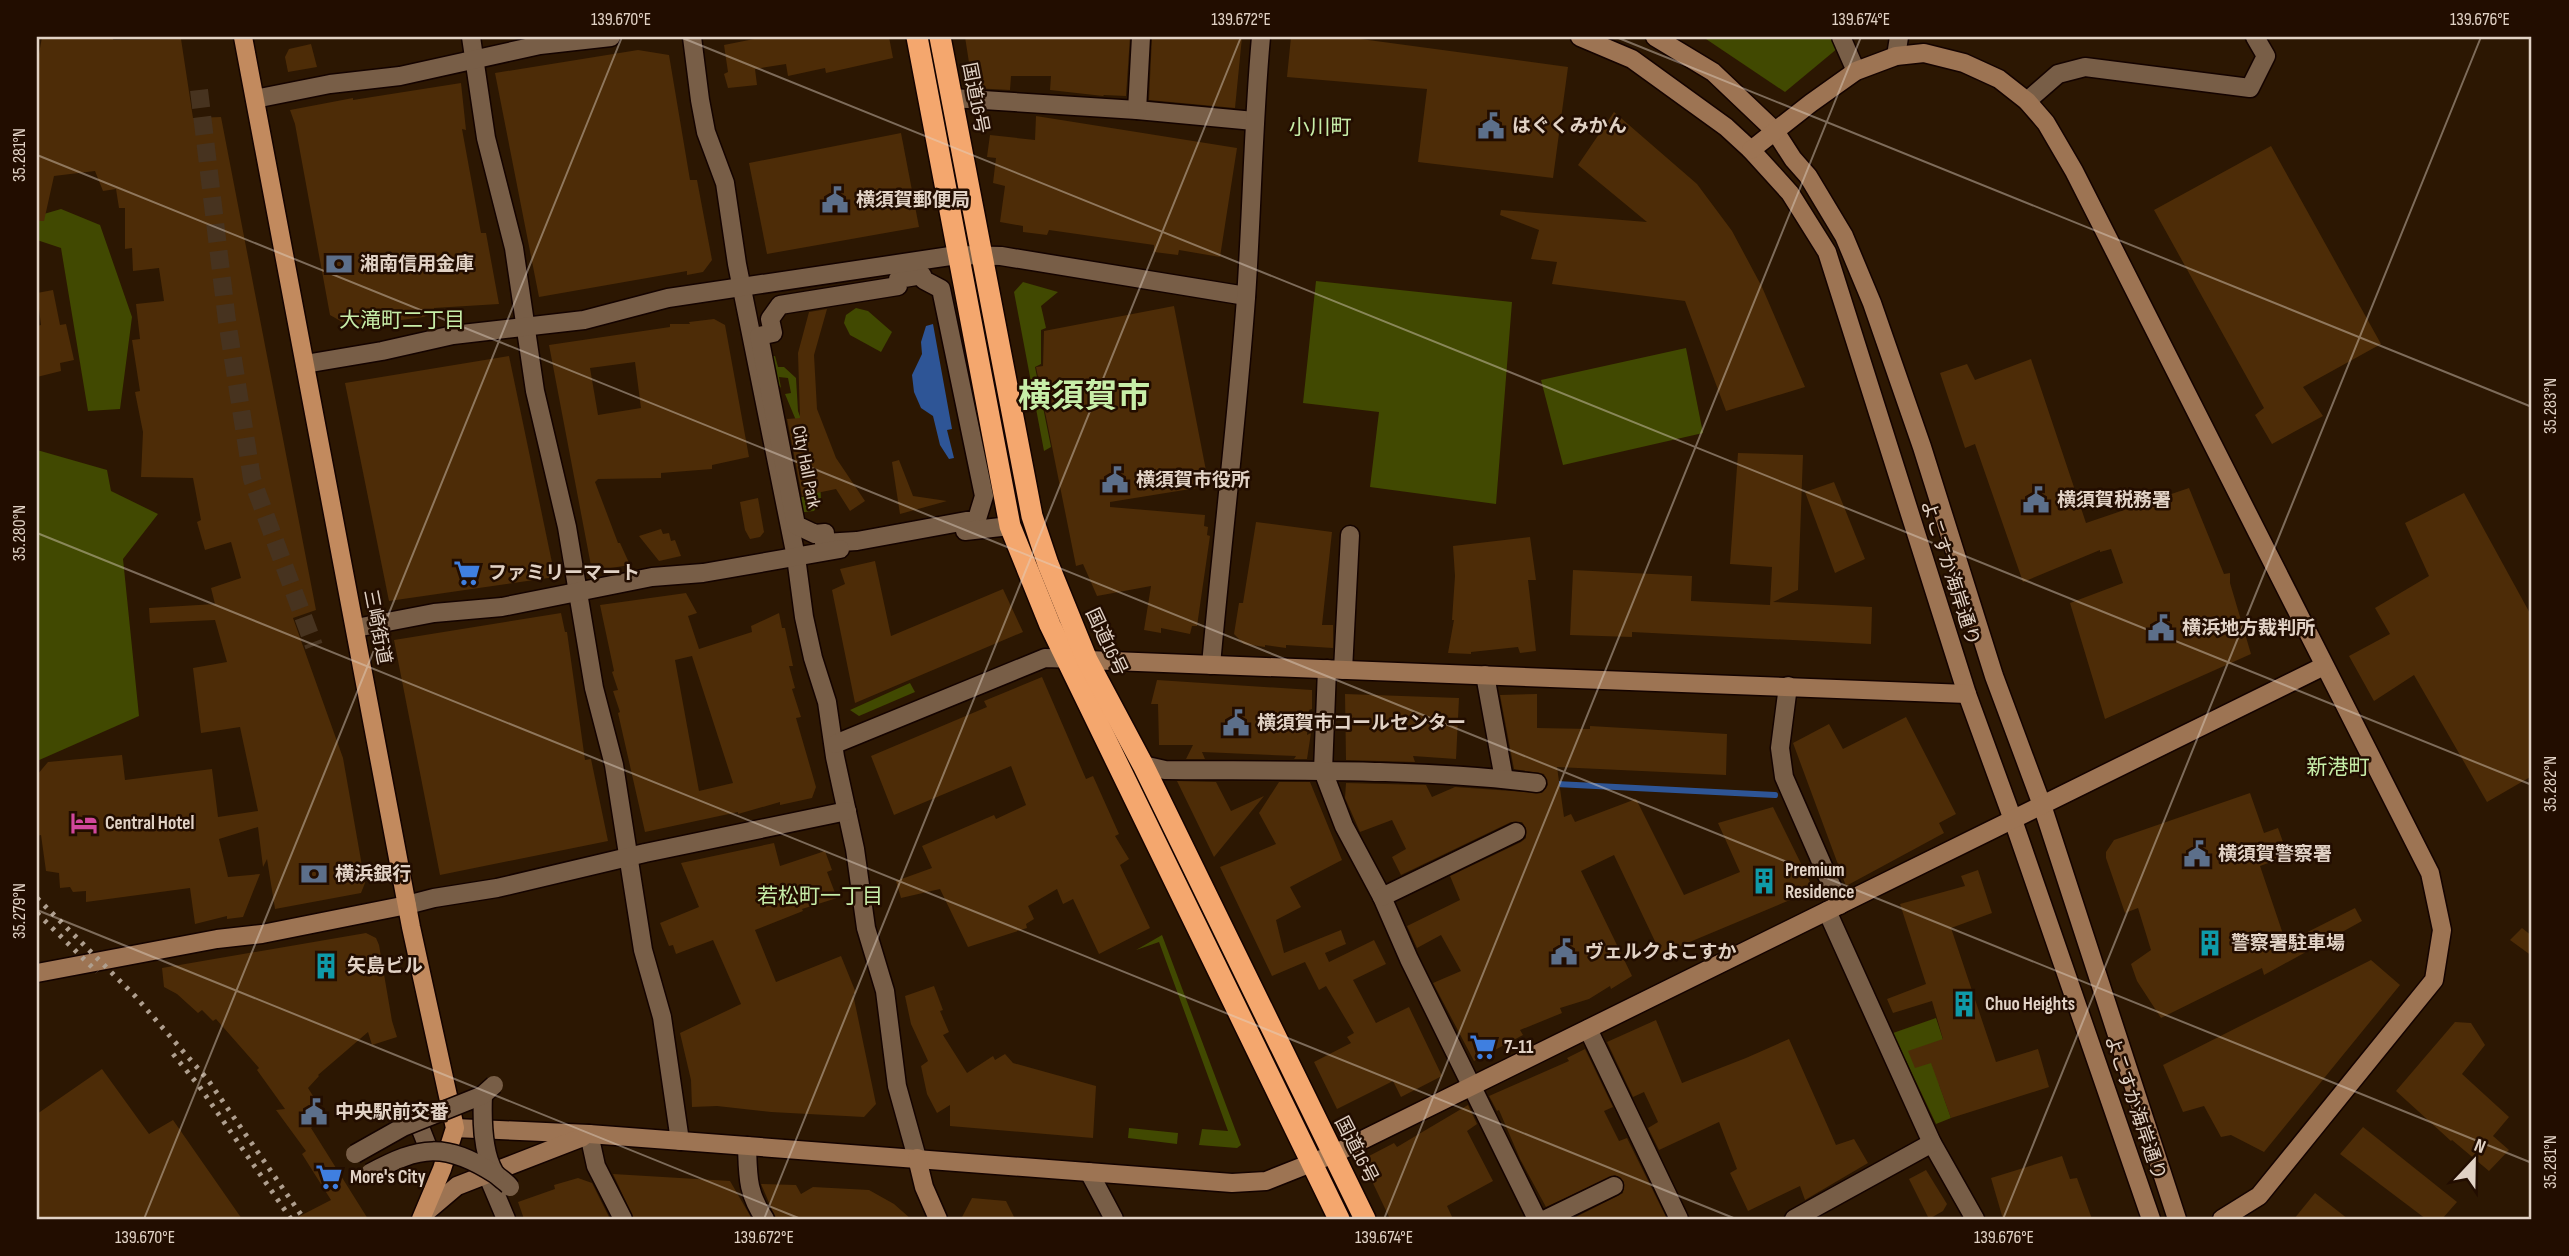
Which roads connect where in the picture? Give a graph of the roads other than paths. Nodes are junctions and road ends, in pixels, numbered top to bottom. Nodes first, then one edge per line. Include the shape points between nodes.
1 (243, 37) edge
2 (471, 37) edge
3 (611, 37) edge
4 (692, 37) edge
5 (917, 37) edge
6 (940, 37) edge
7 (1141, 37) edge
8 (1261, 37) edge
9 (1580, 37) edge
10 (1655, 37) edge
11 (1841, 37) edge
12 (1899, 37) edge
13 (2255, 37) edge
14 (1896, 56) junction
15 (475, 61) junction
16 (1856, 71) junction
17 (952, 98) junction
18 (255, 99) junction
19 (2028, 101) junction
20 (1137, 110) junction
21 (1254, 121) junction
22 (1774, 131) junction
23 (1751, 150) junction
24 (957, 255) junction
25 (983, 255) junction
26 (742, 289) junction
27 (941, 289) joint
28 (1246, 296) junction
29 (526, 327) junction
30 (304, 365) junction
31 (1010, 526) junction
32 (1350, 534) dead end
33 (796, 557) junction
34 (578, 592) junction
35 (356, 628) junction
36 (1077, 659) junction
37 (1211, 664) junction
38 (2324, 666) junction
39 (1335, 670) junction
40 (1485, 676) junction
41 (1788, 686) junction
42 (1967, 694) junction
43 (835, 744) junction
44 (1143, 765) junction
45 (1323, 771) junction
46 (1504, 779) junction
47 (1537, 783) dead end
48 (2042, 805) junction
49 (847, 811) junction
50 (2013, 820) junction
51 (1516, 832) dead end
52 (629, 857) junction
53 (1382, 897) junction
54 (407, 905) junction
55 (1833, 908) junction
56 (37, 973) edge
57 (1588, 1029) junction
58 (1472, 1086) junction
59 (418, 1122) junction
60 (455, 1128) junction
61 (589, 1134) junction
62 (680, 1142) junction
63 (1932, 1143) junction
64 (747, 1146) junction
65 (429, 1150) junction
66 (355, 1154) dead end
67 (1334, 1154) junction
68 (917, 1158) junction
69 (1311, 1163) junction
70 (1089, 1172) junction
71 (370, 1173) dead end
72 (491, 1174) junction
73 (1614, 1186) dead end
74 (510, 1187) dead end
75 (422, 1217) edge
76 (506, 1219) edge
77 (623, 1219) edge
78 (765, 1219) edge
79 (938, 1219) edge
80 (1114, 1219) edge
81 (1339, 1219) edge
82 (1366, 1219) edge
83 (1537, 1219) edge
84 (1546, 1219) edge
85 (1679, 1219) edge
86 (1794, 1219) edge
87 (1975, 1219) edge
88 (2151, 1219) edge
89 (2177, 1219) edge
90 (2222, 1219) edge

1 - 18 main road, 三崎街道
2 - 15 street
3 - 15 street via 540,45
4 - 26 street via 706,132 725,183
5 - 24 highway, 国道16号
6 - 17 highway, 国道16号
7 - 20 street
8 - 21 street
9 - 23 street, よこすか海岸通り via 1632,59
10 - 22 street, よこすか海岸通り via 1713,72
11 - 16 street
12 - 14 street
13 - 19 street via 2266,56 2250,88 2085,67 2058,74
14 - 16 street
14 - 19 street via 1924,53 1964,63 1999,79
15 - 18 street
15 - 29 street via 486,138 514,248
16 - 22 street
17 - 20 street
17 - 25 highway, 国道16号
18 - 30 main road, 三崎街道
19 - 38 street via 2074,171
20 - 21 street
21 - 28 street
22 - 23 street
22 - 48 street, よこすか海岸通り via 1844,236 1872,303 1994,676
23 - 42 street, よこすか海岸通り via 1790,193 1827,252
24 - 25 street
24 - 26 street
24 - 31 highway, 国道16号
25 - 28 street
25 - 36 highway, 国道16号 via 1032,516
26 - 29 street via 668,298 594,318
26 - 33 street
27 - 27 street, City Hall Park via 984,496 977,519 824,543 825,533 815,534 796,525 759,336 773,333 770,318 780,305 898,286 898,279 922,275
28 - 37 street
29 - 30 street via 453,335
29 - 34 street
30 - 35 main road, 三崎街道
31 - 33 street
31 - 36 highway, 国道16号 via 1050,625
32 - 39 street
33 - 34 street
33 - 43 street via 804,617
34 - 35 street
34 - 52 street
35 - 54 main road, 三崎街道
36 - 37 street
36 - 43 street via 1045,658
36 - 44 highway, 国道16号
36 - 69 highway, 国道16号
37 - 39 street
38 - 48 street
38 - 90 street via 2430,873 2442,930 2434,979 2259,1196
39 - 40 street
39 - 45 street
40 - 41 street
40 - 46 street
41 - 42 street
41 - 55 street via 1780,748 1784,777
42 - 50 street, よこすか海岸通り
43 - 49 street
44 - 45 street via 1165,770
44 - 67 highway, 国道16号
45 - 46 street
45 - 53 street via 1344,827
46 - 47 street
48 - 50 street
48 - 89 street, よこすか海岸通り
49 - 52 street
49 - 68 street via 866,928 885,991 897,1086
50 - 55 street
50 - 88 street, よこすか海岸通り
51 - 53 street
52 - 54 street
52 - 62 street via 643,950 662,1017
53 - 58 street
54 - 56 street
54 - 60 main road, 三崎街道
55 - 57 street
55 - 63 street
57 - 58 street
57 - 85 street
58 - 67 street
58 - 83 street
59 - 65 street
59 - 66 street, bridge
59 - 72 street, bridge via 488,1090 482,1115
60 - 61 street
60 - 75 main road, 三崎街道
61 - 62 street
61 - 72 street
61 - 77 street via 596,1166
62 - 64 street
63 - 86 street
63 - 87 street
64 - 68 street
64 - 78 street via 749,1188
65 - 71 street, bridge
65 - 72 street, bridge via 475,1162
67 - 69 street
67 - 82 highway, 国道16号
68 - 70 street
68 - 79 street
69 - 70 street via 1266,1181 1247,1183
69 - 81 highway, 国道16号
70 - 80 street
72 - 74 street, bridge
72 - 75 street via 457,1186
72 - 76 street
73 - 84 street

